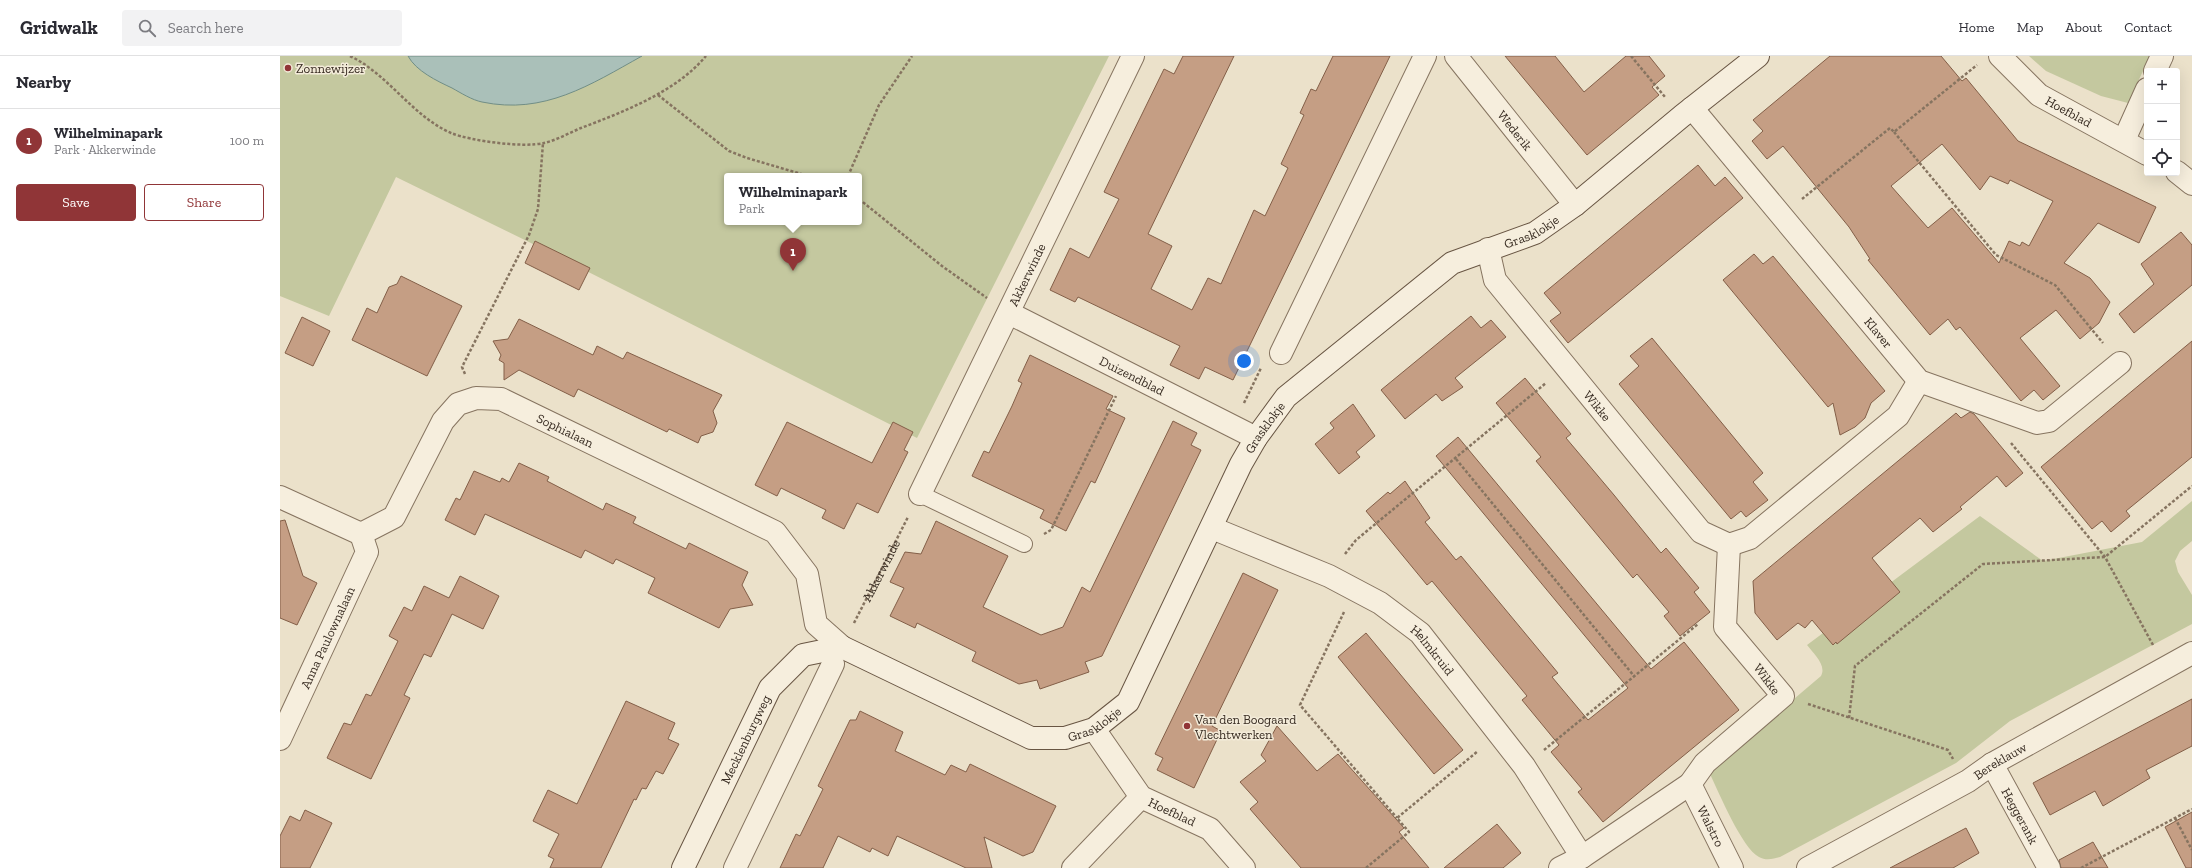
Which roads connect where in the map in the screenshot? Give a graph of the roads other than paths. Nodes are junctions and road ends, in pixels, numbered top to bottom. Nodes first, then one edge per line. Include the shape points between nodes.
1 (1133, 56) edge
2 (1425, 56) edge
3 (1456, 56) edge
4 (1758, 56) edge
5 (2162, 56) edge
6 (1991, 58) edge
7 (2156, 68) edge
8 (2144, 97) edge
9 (1687, 112) junction
10 (2124, 140) junction
11 (2144, 152) edge
12 (2180, 174) edge
13 (2192, 184) edge
14 (1575, 205) junction
15 (1488, 249) junction
16 (1009, 313) junction
17 (1281, 353) road end
18 (2120, 363) road end
19 (1919, 381) junction
20 (1256, 438) junction
21 (920, 494) joint
22 (280, 497) edge
23 (1212, 528) junction
24 (361, 534) junction
25 (1024, 544) road end
26 (1729, 545) junction
27 (2192, 653) edge
28 (837, 656) junction
29 (1094, 729) junction
30 (280, 739) edge
31 (1992, 764) junction
32 (1690, 784) junction
33 (1141, 797) junction
34 (1582, 857) junction
35 (683, 868) edge
36 (735, 868) edge
37 (1073, 868) edge
38 (1244, 868) edge
39 (1560, 868) edge
40 (1732, 868) edge
41 (1808, 868) edge
42 (2049, 868) edge

1 - 16 street, Akkerwinde
2 - 17 street
3 - 14 street, Wederik
4 - 9 street, Grasklokje
5 - 7 street
6 - 10 street, Hoefblad via 2039,95
8 - 10 street
9 - 14 street, Grasklokje
9 - 19 street, Klaver via 1782,216
10 - 11 street, Hoefblad
12 - 13 street
14 - 15 street, Grasklokje via 1535,233
15 - 20 street, Grasklokje via 1452,263 1292,392
15 - 26 street, Wikke via 1495,280 1565,367 1701,532
16 - 20 street, Duizendblad
16 - 21 street, Akkerwinde
18 - 19 street via 2049,421 2036,423
19 - 26 street via 1898,416 1750,538
20 - 23 street, Grasklokje via 1241,464
21 - 25 lane
22 - 24 street
23 - 29 street, Grasklokje via 1128,702
23 - 34 street, Helmkruid via 1329,576 1380,603 1420,633 1524,766
24 - 28 street, Sophialaan via 394,517 443,421 458,404 476,398 502,399 775,532 807,574 816,624
24 - 30 street, Anna Paulownalaan via 367,552
26 - 32 street, Wikke via 1725,627 1783,696 1705,763
27 - 31 street, Bereklauw
28 - 29 street, Grasklokje via 1031,738 1065,738
28 - 35 street, Mecklenburgweg via 803,655 770,688
28 - 36 street
29 - 33 street, Hoefblad
31 - 41 street, Bereklauw via 1968,781
31 - 42 street, Heggerank
32 - 34 street
32 - 40 street, Walstro
33 - 37 street
33 - 38 street, Hoefblad via 1210,829
34 - 39 street

